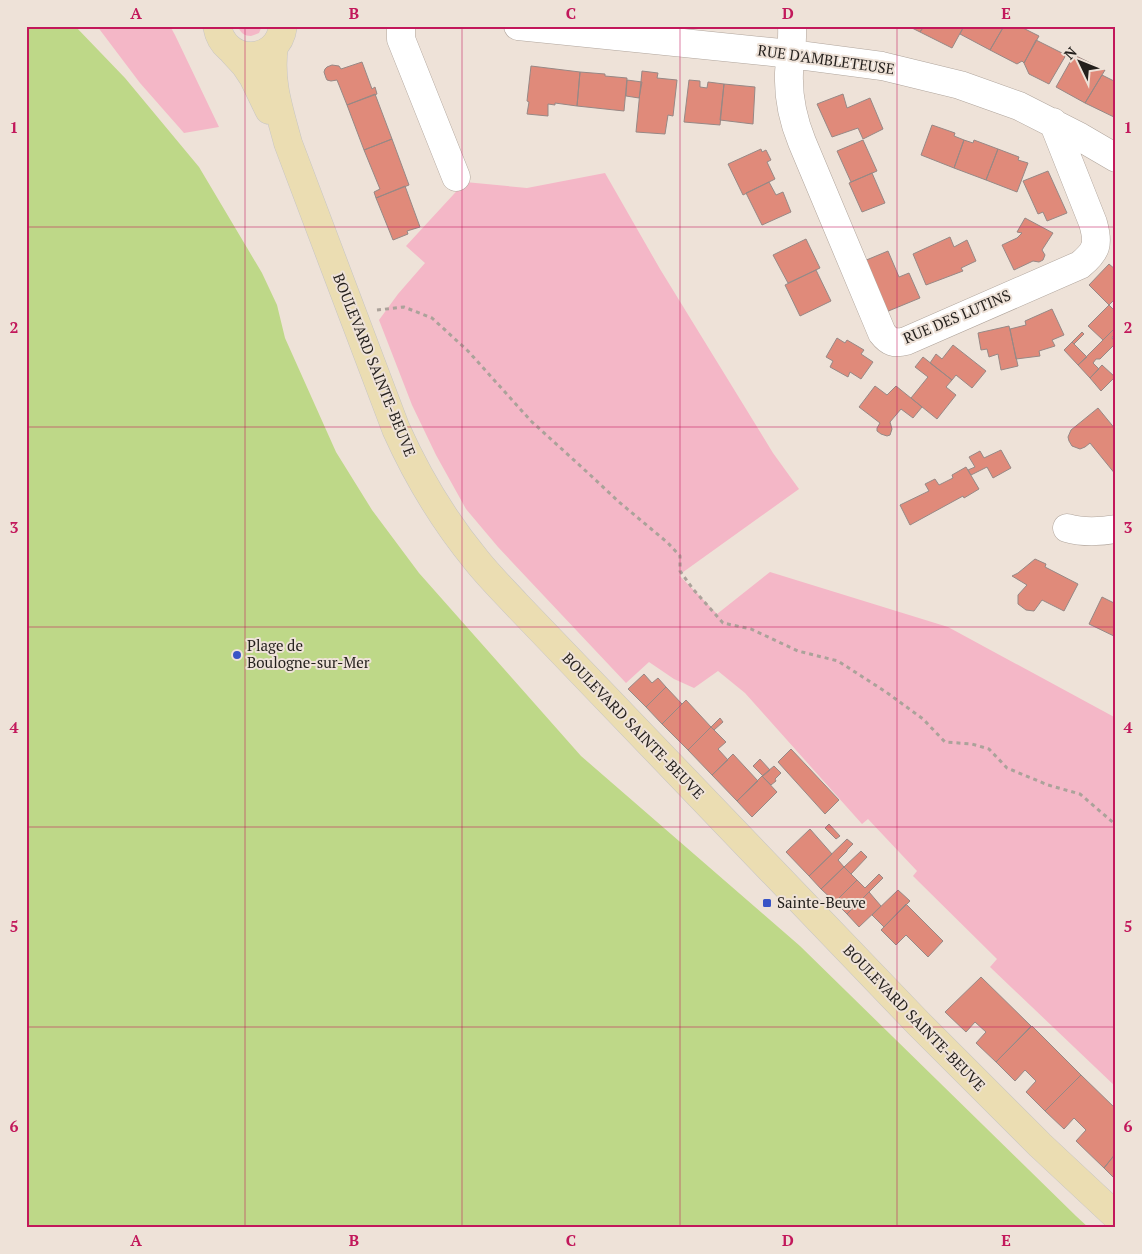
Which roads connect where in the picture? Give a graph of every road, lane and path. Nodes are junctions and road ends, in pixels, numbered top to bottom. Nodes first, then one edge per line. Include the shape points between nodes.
1 (217, 26) edge
2 (401, 26) edge
3 (518, 26) edge
4 (792, 26) edge
5 (282, 33) edge
6 (233, 52) junction
7 (791, 54) junction
8 (1053, 122) junction
9 (288, 143) junction
10 (1116, 158) edge
11 (456, 177) dead end
12 (352, 313) junction
13 (1067, 528) dead end
14 (1116, 529) edge
15 (1116, 825) edge
16 (1116, 1216) edge

1 - 6 main road, BOULEVARD SAINTE-BEUVE via 222,41
2 - 11 street via 401,39
3 - 7 street, RUE D'AMBLETEUSE
4 - 7 street, RUE DES LUTINS
5 - 6 main road via 264,54 252,57
5 - 9 main road, BOULEVARD SAINTE-BEUVE via 272,60 272,80
6 - 9 main road, BOULEVARD SAINTE-BEUVE via 253,77
7 - 8 street, RUE D'AMBLETEUSE via 882,66 940,79 1010,102
7 - 8 street, RUE DES LUTINS via 789,96 797,132 882,333 892,342 906,341 1080,265 1092,253 1097,241 1094,223
8 - 10 street, RUE D'AMBLETEUSE
9 - 12 main road, BOULEVARD SAINTE-BEUVE
12 - 15 path via 404,307 432,318 468,351 531,421 668,543 680,556 680,571 723,623 751,629 798,651 838,661 923,719 945,742 989,749 1007,768 1080,794
12 - 16 main road, BOULEVARD SAINTE-BEUVE via 404,448 433,499 476,560 918,1024
13 - 14 street via 1093,532

